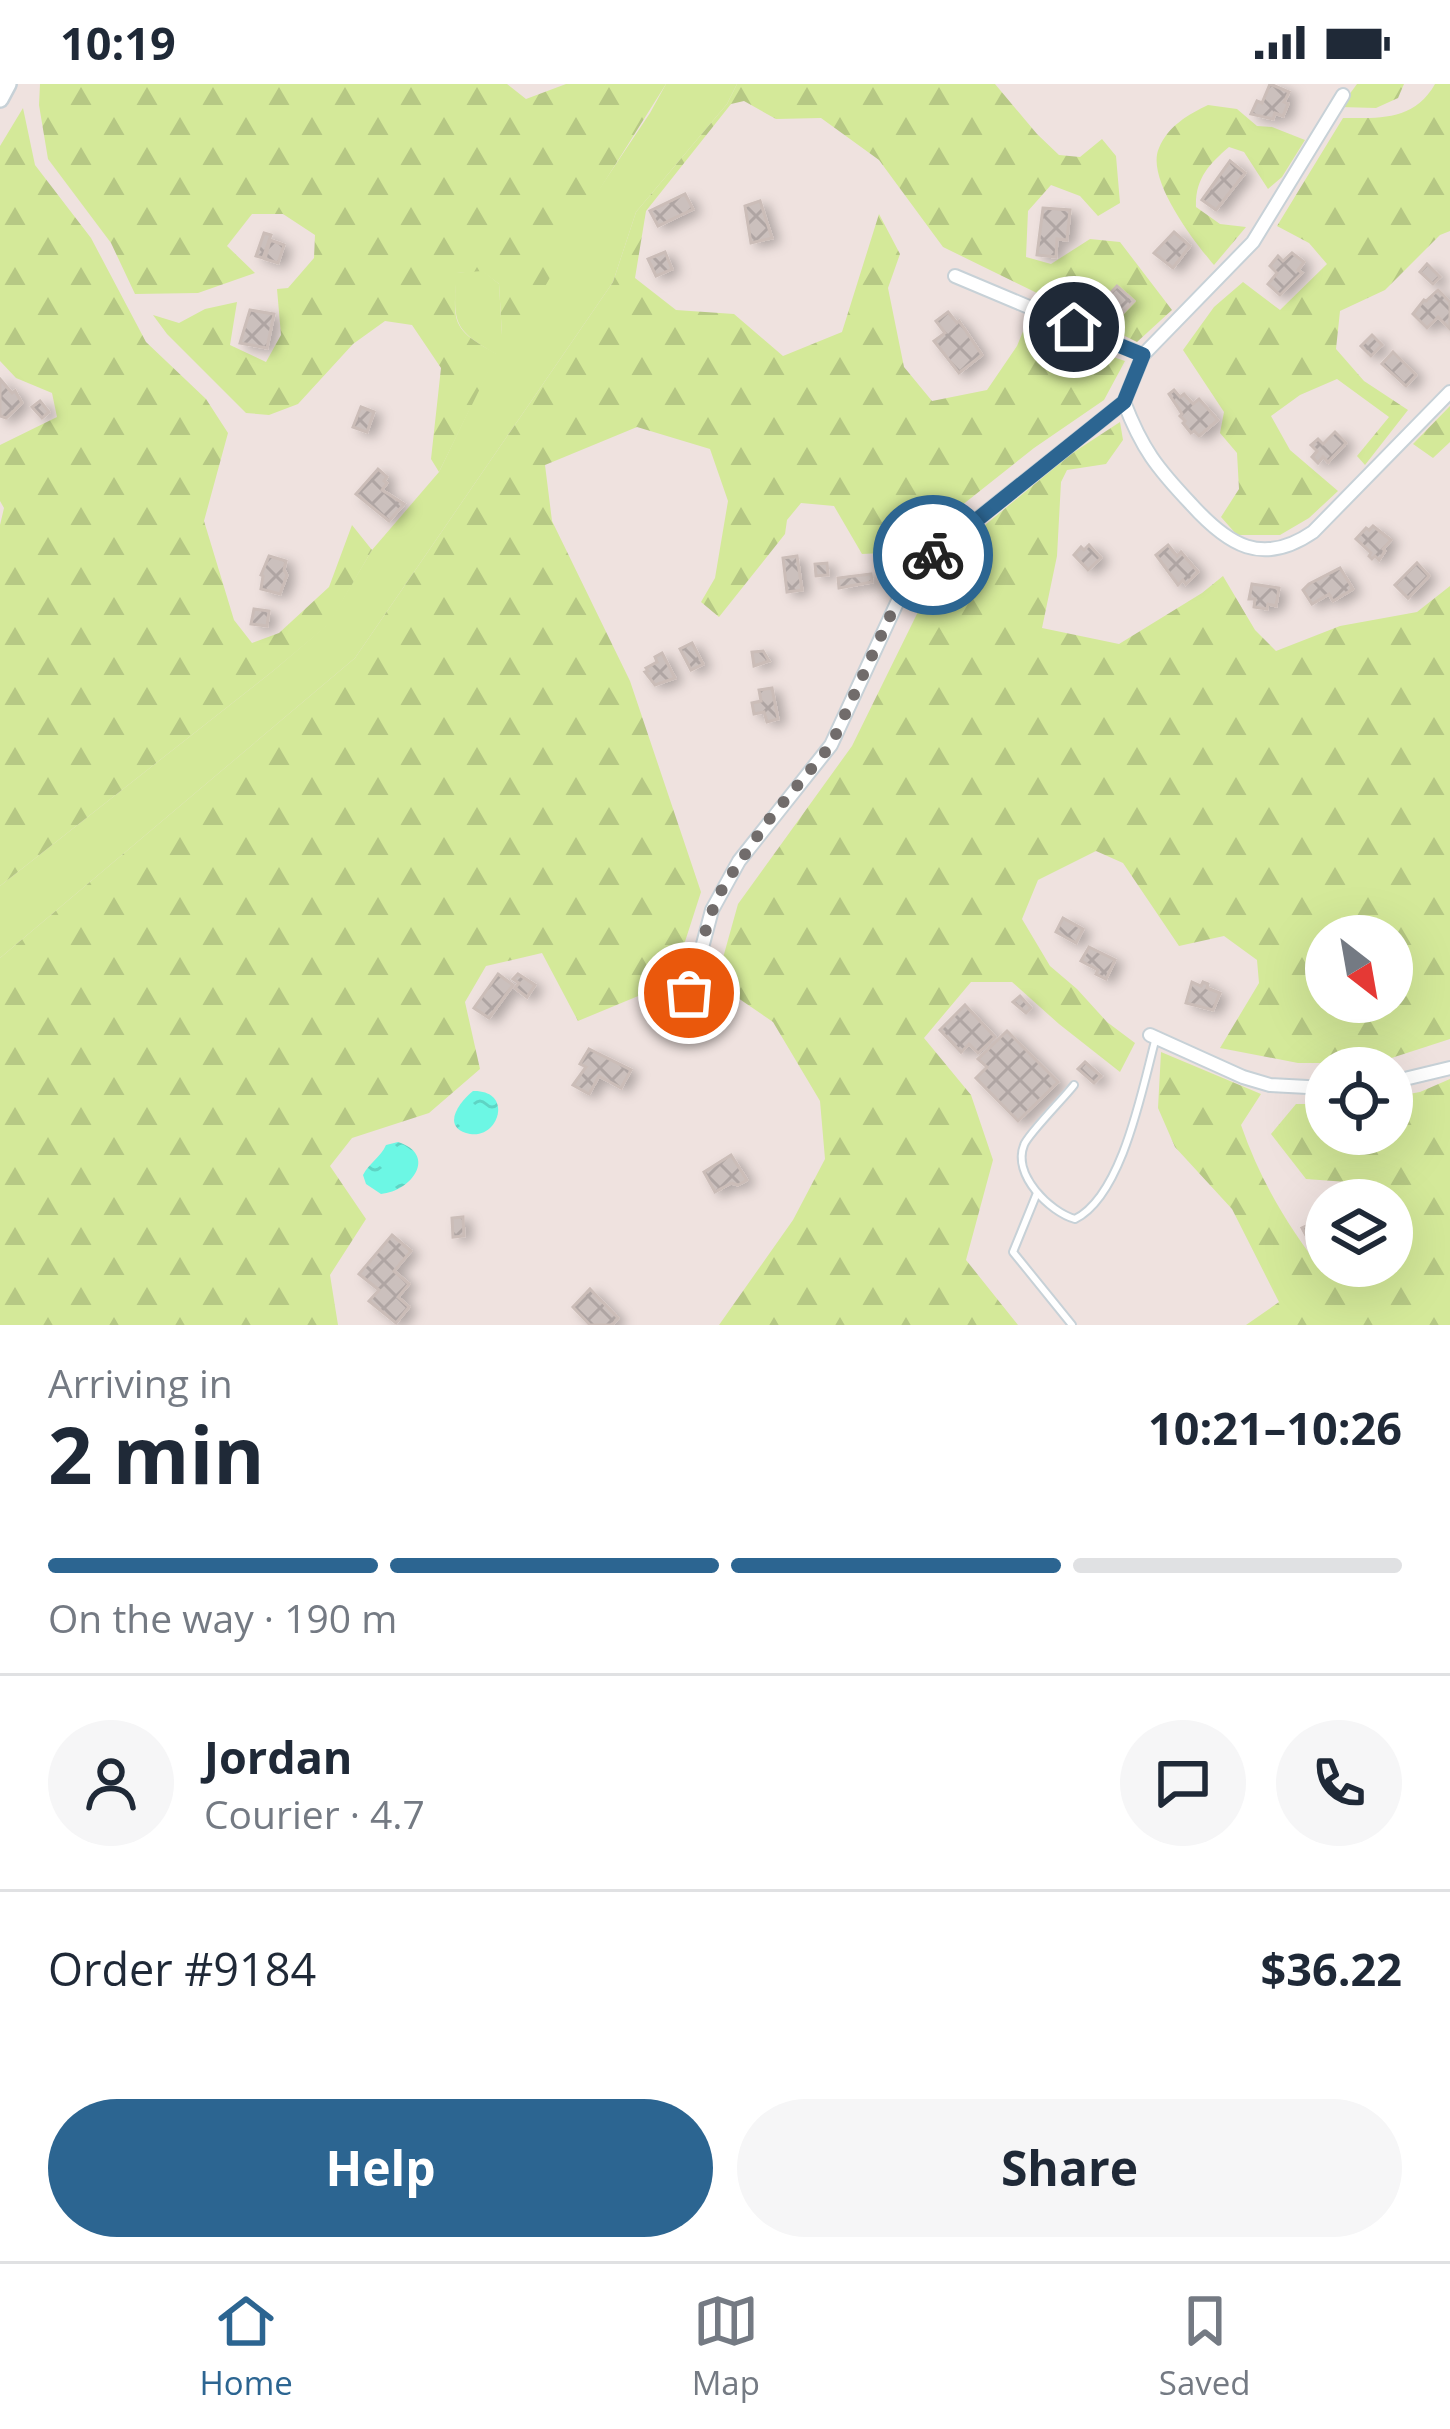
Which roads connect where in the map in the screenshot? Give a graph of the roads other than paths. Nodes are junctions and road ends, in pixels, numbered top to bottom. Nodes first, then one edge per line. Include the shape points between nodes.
1 (8, 84) edge
2 (1343, 95) dead end
3 (0, 99) edge
4 (955, 276) dead end
5 (1143, 355) junction
6 (1450, 392) edge
7 (1124, 402) junction
8 (692, 1024) dead end
9 (1153, 1036) joint
10 (1450, 1068) edge
11 (1413, 1077) edge
12 (1075, 1085) dead end
13 (1305, 1087) edge
14 (1037, 1192) junction
15 (1072, 1325) edge

1 - 3 street
2 - 5 street via 1252,242
4 - 5 street
5 - 7 street
6 - 7 street via 1313,532 1269,550 1239,545 1213,528 1148,455
7 - 8 street via 931,556 902,590 831,745 718,897 689,993
9 - 13 street via 1243,1077
9 - 14 lane via 1129,1138 1106,1190 1075,1219
10 - 11 street
12 - 14 lane via 1023,1146 1023,1168
14 - 15 lane via 1013,1252

